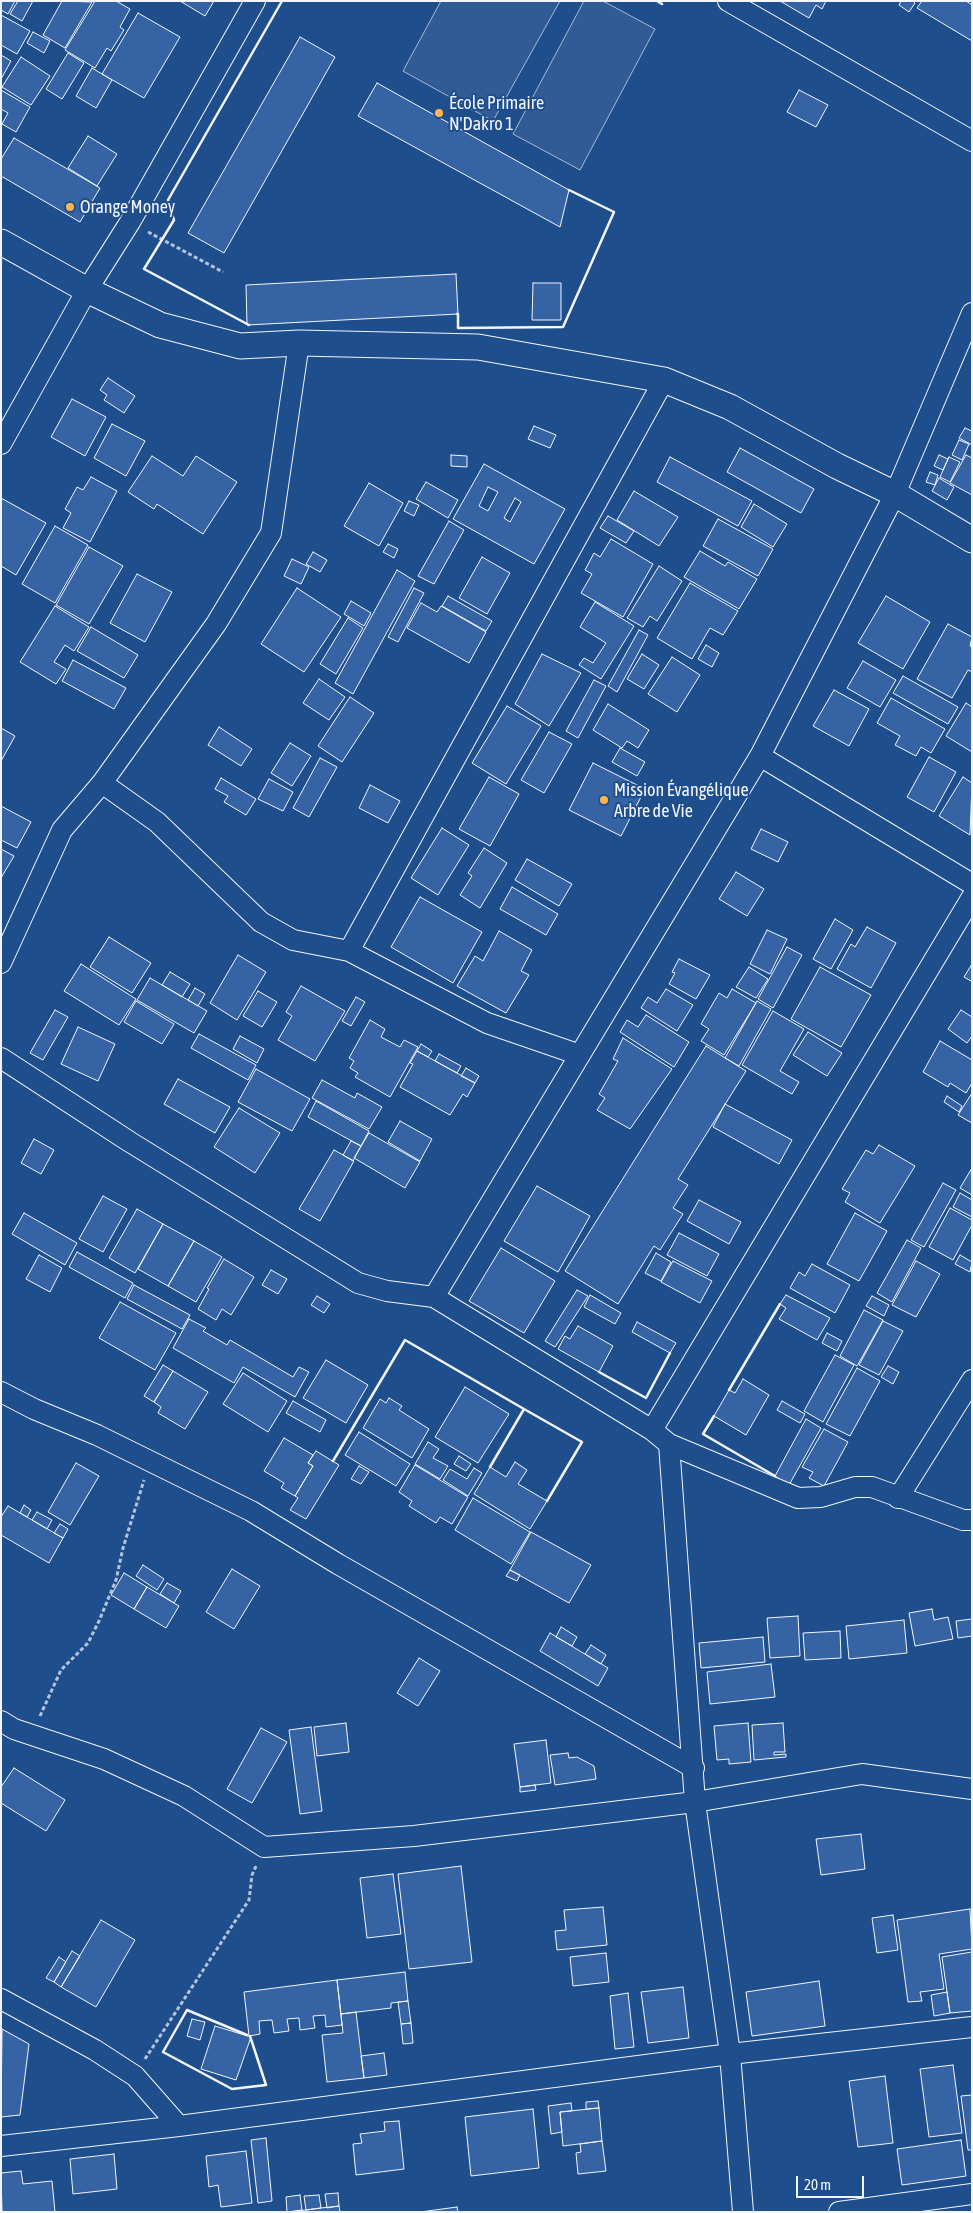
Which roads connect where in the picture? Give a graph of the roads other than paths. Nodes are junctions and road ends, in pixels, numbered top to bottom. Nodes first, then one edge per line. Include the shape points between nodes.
1 (255, 1) edge
2 (728, 1) edge
3 (972, 141) edge
4 (1, 242) edge
5 (87, 290) junction
6 (972, 314) edge
7 (299, 343) junction
8 (664, 380) junction
9 (1, 444) edge
10 (894, 494) junction
11 (972, 540) edge
12 (760, 756) junction
13 (102, 783) junction
14 (972, 884) edge
15 (972, 898) edge
16 (350, 950) junction
17 (1, 963) edge
18 (580, 1055) junction
19 (1, 1058) edge
20 (434, 1297) junction
21 (972, 1380) edge
22 (1, 1392) edge
23 (652, 1430) junction
24 (669, 1444) junction
25 (898, 1498) junction
26 (972, 1520) edge
27 (1, 1721) edge
28 (694, 1768) junction
29 (972, 1789) edge
30 (696, 1802) junction
31 (1, 1999) edge
32 (972, 2027) edge
33 (730, 2054) junction
34 (179, 2126) junction
35 (1, 2146) edge
36 (972, 2194) edge
37 (743, 2212) edge
38 (838, 2212) edge

1 - 5 street via 130,222
2 - 3 street
4 - 5 street
5 - 7 street via 160,325 240,346
5 - 9 street
6 - 10 street
7 - 8 street via 478,347
7 - 13 street via 271,533 216,624
8 - 10 street via 730,407
8 - 16 street
10 - 11 street
10 - 12 street
12 - 14 street
12 - 18 street
13 - 16 street via 157,822 261,922 293,940
13 - 17 street via 62,830
15 - 23 street
16 - 18 street via 487,1023
18 - 20 street
19 - 20 street via 358,1283 386,1291
20 - 23 street
21 - 25 street
22 - 28 street via 251,1511
23 - 24 street
24 - 25 street via 798,1498 821,1497 855,1487 872,1487
24 - 28 street
25 - 26 street via 963,1520
27 - 30 street via 14,1729 104,1759 184,1796 264,1847 414,1836
28 - 30 street
29 - 30 street via 862,1774
30 - 33 street
31 - 34 street via 95,2050 134,2076
32 - 33 street
33 - 34 street
33 - 37 street
34 - 35 street
36 - 38 street

